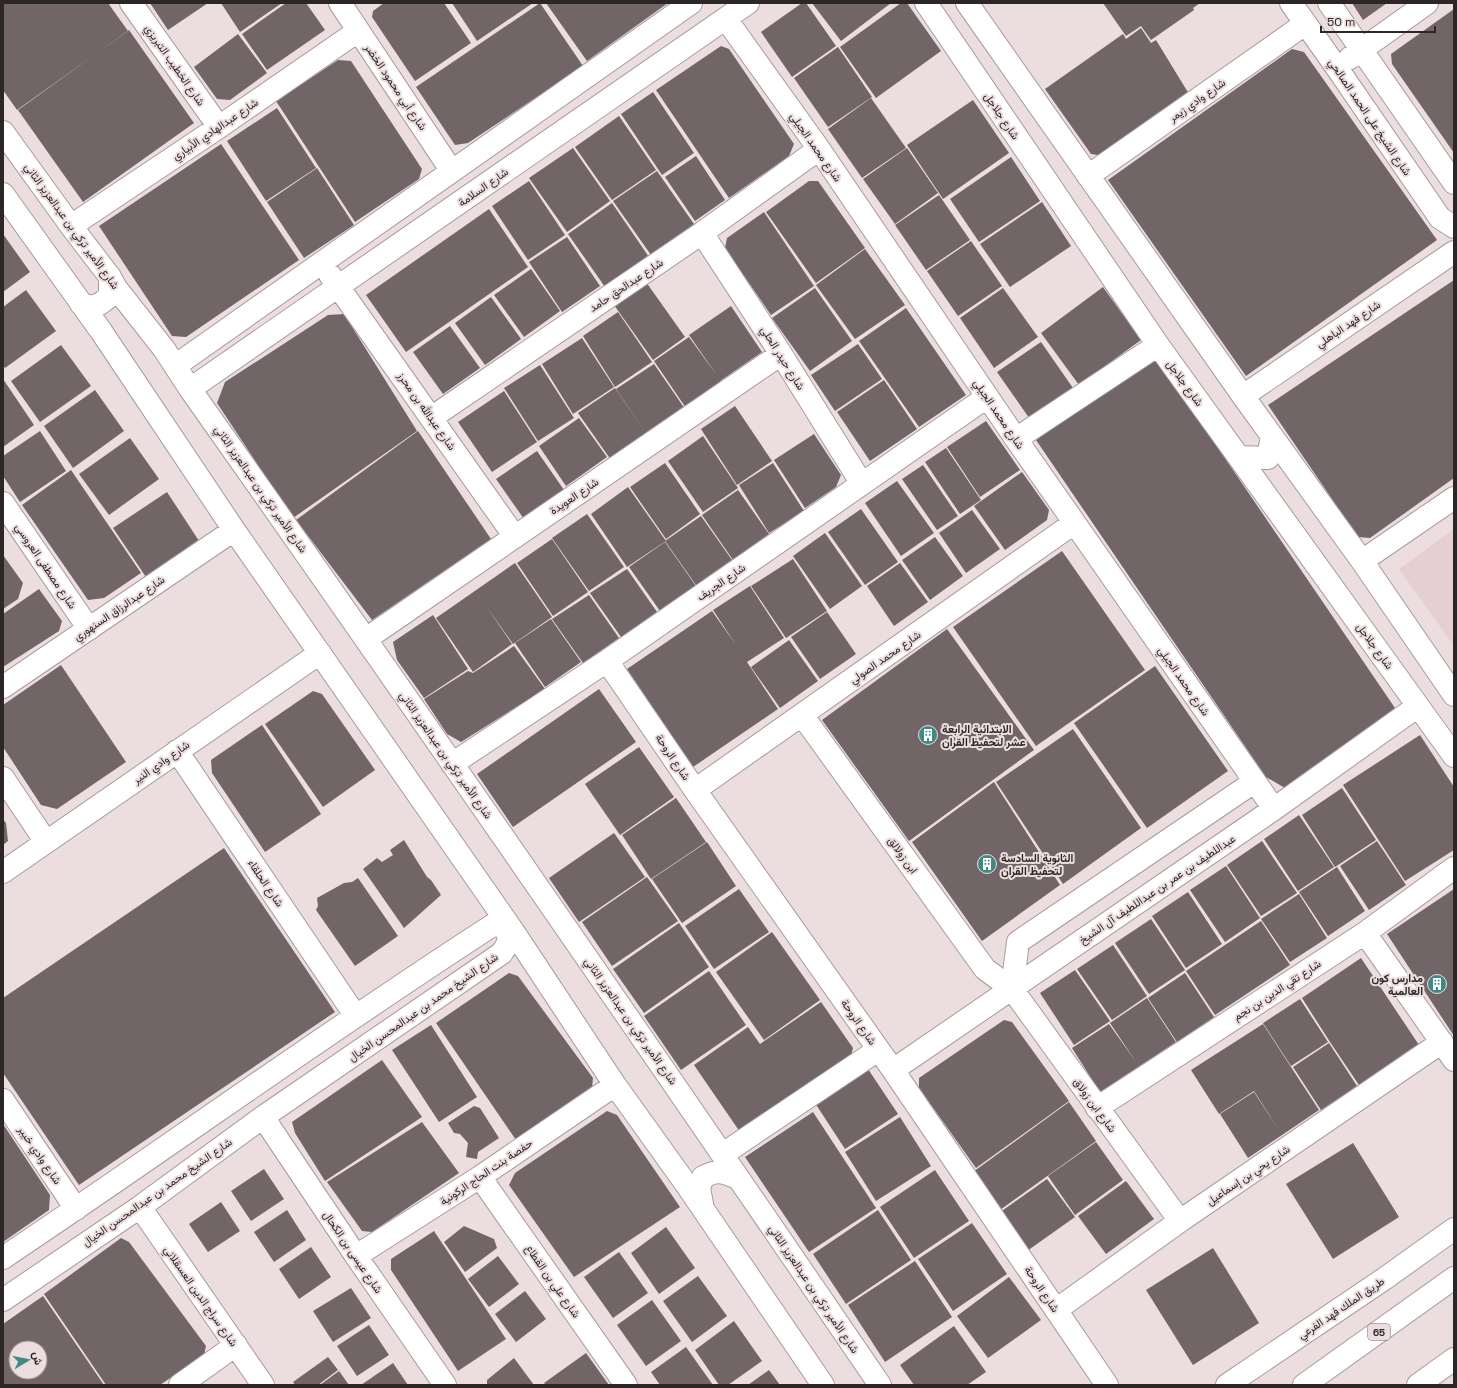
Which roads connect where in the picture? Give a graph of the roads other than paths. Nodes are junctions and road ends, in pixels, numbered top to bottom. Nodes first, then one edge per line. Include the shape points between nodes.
1 (131, 3) edge
2 (691, 3) edge
3 (748, 3) edge
4 (926, 3) edge
5 (1291, 3) edge
6 (1329, 3) edge
7 (1427, 3) edge
8 (971, 5) edge
9 (352, 12) edge
10 (726, 19) junction
11 (1305, 24) junction
12 (1361, 50) junction
13 (1337, 68) junction
14 (219, 127) junction
15 (3, 132) edge
16 (818, 149) junction
17 (452, 170) junction
18 (1088, 176) junction
19 (1454, 184) edge
20 (3, 194) edge
21 (71, 226) junction
22 (1454, 226) edge
23 (702, 233) junction
24 (1454, 252) edge
25 (322, 262) junction
26 (110, 277) junction
27 (338, 286) junction
28 (81, 304) junction
29 (1158, 345) junction
30 (197, 350) junction
31 (781, 354) junction
32 (175, 366) junction
33 (218, 371) junction
34 (190, 389) junction
35 (1243, 396) junction
36 (987, 397) junction
37 (431, 418) junction
38 (1272, 436) junction
39 (1016, 439) junction
40 (1238, 457) junction
41 (1296, 469) junction
42 (862, 484) junction
43 (1260, 486) junction
44 (1454, 498) edge
45 (3, 503) edge
46 (1074, 523) junction
47 (234, 530) junction
48 (515, 537) junction
49 (1362, 561) junction
50 (89, 629) junction
51 (366, 639) junction
52 (320, 653) junction
53 (607, 661) junction
54 (3, 687) edge
55 (1454, 695) edge
56 (1418, 706) junction
57 (802, 715) junction
58 (177, 752) junction
59 (1454, 756) edge
60 (452, 764) junction
61 (3, 778) edge
62 (1254, 782) junction
63 (695, 790) junction
64 (1274, 809) junction
65 (46, 842) junction
66 (1454, 868) edge
67 (3, 872) edge
68 (1365, 933) junction
69 (1012, 989) junction
70 (355, 1015) junction
71 (1442, 1042) junction
72 (878, 1050) junction
73 (1454, 1060) edge
74 (893, 1070) junction
75 (615, 1085) junction
76 (3, 1100) edge
77 (1097, 1108) junction
78 (263, 1117) junction
79 (708, 1133) junction
80 (723, 1154) junction
81 (670, 1162) junction
82 (480, 1177) junction
83 (738, 1178) junction
84 (140, 1207) junction
85 (76, 1209) junction
86 (703, 1210) junction
87 (1180, 1221) junction
88 (1454, 1229) edge
89 (356, 1256) junction
90 (3, 1258) edge
91 (1454, 1278) edge
92 (3, 1300) edge
93 (1056, 1310) junction
94 (236, 1345) junction
95 (1454, 1359) edge
96 (180, 1385) edge
97 (263, 1385) edge
98 (445, 1385) edge
99 (626, 1385) edge
100 (824, 1385) edge
101 (880, 1385) edge
102 (1107, 1385) edge
103 (1228, 1385) edge
104 (1304, 1385) edge
105 (1418, 1385) edge

1 - 14 main road, شارع الخطيب التبريزي
2 - 17 main road
3 - 10 main road, شارع السلامة
4 - 29 main road, شارع جلاجل
5 - 11 main road, شارع الشيخ على الحمد الصالحي
6 - 12 main road
7 - 12 main road
8 - 18 main road
9 - 14 main road, شارع عبدالهادي الأبياري
9 - 17 main road, شارع أبي محمود الخضر
10 - 16 main road, شارع محمد الجيلي
10 - 27 main road, شارع السلامة
11 - 13 main road, شارع الشيخ على الحمد الصالحي
11 - 18 main road, شارع وادي زيمر
12 - 13 main road
12 - 19 main road
13 - 22 main road, شارع الشيخ على الحمد الصالحي via 1440,218
14 - 21 main road, شارع عبدالهادي الأبياري
15 - 21 main road, شارع الأمير تركي بن عبدالعزيز الثاني
16 - 23 main road, شارع عبدالحق حامد
16 - 36 main road, شارع محمد الجيلي
17 - 25 main road
18 - 35 main road
20 - 28 main road
21 - 26 main road, شارع الأمير تركي بن عبدالعزيز الثاني
23 - 31 main road, شارع حيدر الحلي
23 - 37 main road, شارع عبدالحق حامد
24 - 35 main road, شارع فهد الباهلي
25 - 27 main road, شارع عبدالله بن محرز
25 - 30 main road
26 - 28 main road via 110,295 105,301 94,307
26 - 32 main road, شارع الأمير تركي بن عبدالعزيز الثاني
27 - 33 main road, شارع السلامة
27 - 37 main road, شارع عبدالله بن محرز
28 - 47 main road
29 - 39 main road
29 - 40 main road, شارع جلاجل
30 - 32 main road
30 - 33 main road via 198,368
31 - 42 main road, شارع حيدر الحلي
31 - 48 main road, شارع العويدة
32 - 34 main road, شارع الأمير تركي بن عبدالعزيز الثاني
33 - 34 main road, شارع السلامة
34 - 51 main road, شارع الأمير تركي بن عبدالعزيز الثاني
35 - 38 main road
36 - 39 main road, شارع محمد الجيلي
36 - 42 main road, شارع الجريف
37 - 48 main road, شارع عبدالله بن محرز
38 - 40 main road via 1268,458
38 - 41 main road
39 - 46 main road, شارع محمد الجيلي
40 - 43 main road, شارع جلاجل
41 - 43 main road via 1272,466
41 - 49 main road
42 - 53 main road, شارع الجريف
43 - 56 main road, شارع جلاجل
44 - 49 main road
45 - 50 main road, شارع مصطفى العروسي
46 - 57 main road, شارع محمد الصولي
46 - 62 main road, شارع محمد الجيلي
47 - 50 main road, شارع عبدالرزاق السنهوري
47 - 52 main road
48 - 51 main road, شارع العويدة
49 - 55 main road
50 - 54 main road, شارع عبدالرزاق السنهوري
51 - 60 main road, شارع الأمير تركي بن عبدالعزيز الثاني
52 - 58 main road, شارع وادي النير
52 - 75 main road via 513,931
53 - 60 main road, شارع الجريف
53 - 63 main road, شارع الروحة
56 - 59 main road, شارع جلاجل
56 - 64 main road, عبداللطيف بن عمر بن عبداللطيف آل الشيخ
57 - 63 main road, شارع محمد الصولي
57 - 69 main road, ابن زولالق via 985,969
58 - 65 main road, شارع وادي النير
58 - 70 main road, شارع الحلقاء
60 - 79 main road, شارع الأمير تركي بن عبدالعزيز الثاني
61 - 65 main road
62 - 64 main road, شارع محمد الجيلي
62 - 69 main road via 1018,942
63 - 72 main road, شارع الروحة
64 - 69 main road, عبداللطيف بن عمر بن عبداللطيف آل الشيخ
65 - 67 main road, شارع وادي النير
66 - 68 main road, شارع تقي الدين بن نجم
68 - 71 main road
68 - 77 main road, شارع تقي الدين بن نجم
69 - 74 main road, عبداللطيف بن عمر بن عبداللطيف آل الشيخ
69 - 77 main road, شارع ابن زولاق
70 - 78 main road, شارع الشيخ محمد بن عبدالمحسن الخيال via 493,925 500,925 505,929 508,942 502,952
70 - 85 main road, شارع الشيخ محمد بن عبدالمحسن الخيال
71 - 73 main road
71 - 87 main road, شارع يحي بن إسماعيل
72 - 74 main road, شارع الروحة
72 - 80 main road
74 - 93 main road, شارع الروحة
75 - 81 main road
75 - 82 main road, حفصة بنت الحاج الركونية
76 - 85 main road, شارع وادي خيبر
77 - 87 main road, شارع ابن زولاق
78 - 84 main road, شارع الشيخ محمد بن عبدالمحسن الخيال
78 - 89 main road, شارع عيسى بن الكحال
79 - 80 main road, شارع الأمير تركي بن عبدالعزيز الثاني
79 - 81 main road via 708,1150 700,1168 688,1170
80 - 83 main road, شارع الأمير تركي بن عبدالعزيز الثاني
81 - 86 main road
82 - 89 main road, حفصة بنت الحاج الركونية
82 - 99 main road, شارع علي بن القطاع
83 - 86 main road via 721,1171 703,1177 699,1188
83 - 101 main road, شارع الأمير تركي بن عبدالعزيز الثاني
84 - 92 main road, شارع الشيخ محمد بن عبدالمحسن الخيال
84 - 94 main road, شارع سراج الدين العسقلاني
85 - 90 main road, شارع الشيخ محمد بن عبدالمحسن الخيال
86 - 100 main road
87 - 93 main road, شارع يحي بن إسماعيل
88 - 103 main road, طريق الملك فهد الفرعي via 1378,1284
89 - 98 main road, شارع عيسى بن الكحال
91 - 104 main road, 65
93 - 102 main road, شارع الروحة
94 - 96 main road
94 - 97 main road, شارع سراج الدين العسقلاني
95 - 105 main road

